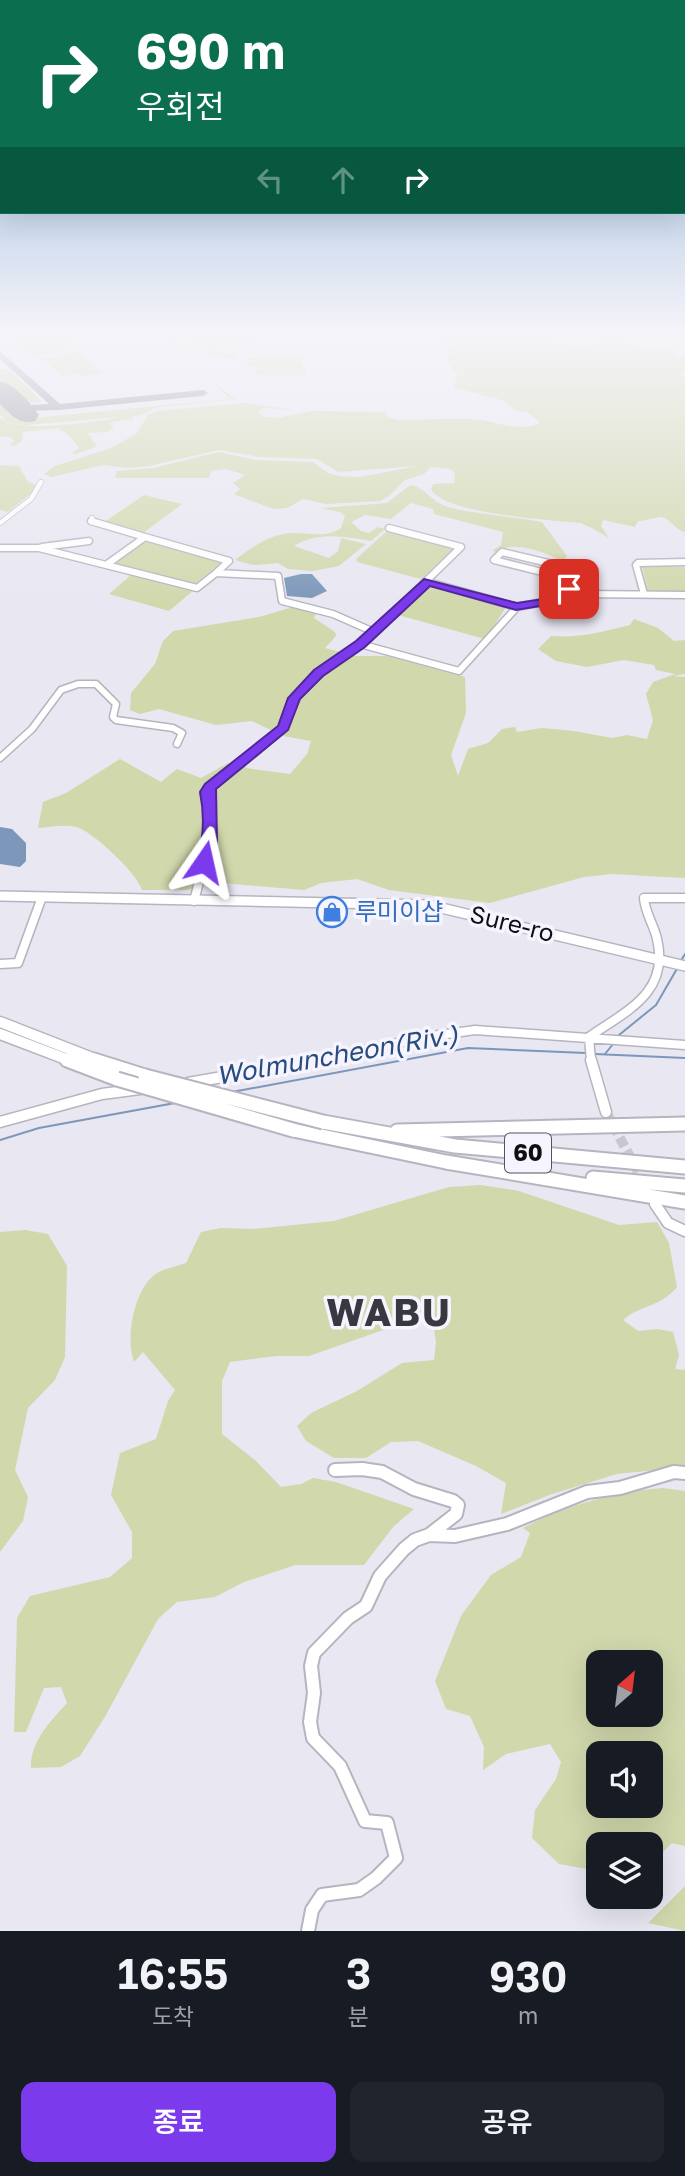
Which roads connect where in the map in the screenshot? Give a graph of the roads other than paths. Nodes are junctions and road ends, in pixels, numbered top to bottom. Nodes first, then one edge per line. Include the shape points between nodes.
1 (41, 482) dead end
2 (92, 518) dead end
3 (0, 523) edge
4 (389, 528) dead end
5 (145, 537) junction
6 (89, 541) dead end
7 (0, 548) edge
8 (39, 548) junction
9 (685, 562) edge
10 (106, 565) junction
11 (569, 568) junction
12 (216, 573) junction
13 (428, 582) junction
14 (569, 589) junction
15 (644, 594) junction
16 (685, 595) edge
17 (578, 596) junction
18 (560, 600) junction
19 (516, 607) junction
20 (374, 632) junction
21 (360, 644) junction
22 (177, 744) dead end
23 (0, 758) edge
24 (0, 896) edge
25 (42, 897) junction
26 (685, 898) edge
27 (194, 901) junction
28 (661, 960) junction
29 (0, 964) edge
30 (681, 965) edge
31 (0, 1022) edge
32 (0, 1034) edge
33 (589, 1039) junction
34 (685, 1045) edge
35 (606, 1112) tunnel mouth
36 (0, 1122) edge
37 (685, 1124) edge
38 (372, 1132) junction
39 (685, 1167) edge
40 (510, 1171) junction
41 (685, 1186) edge
42 (685, 1202) edge
43 (655, 1204) dead end
44 (685, 1231) edge
45 (335, 1470) dead end
46 (685, 1474) edge
47 (429, 1535) junction
48 (308, 1931) edge

1 - 3 street via 34,495
2 - 5 street via 91,522
4 - 13 street via 461,547
5 - 10 street
5 - 12 street via 229,562
6 - 8 street
7 - 8 street
8 - 10 street
9 - 15 street via 638,563
10 - 12 street via 197,587
11 - 11 street via 502,552 494,560 562,577
11 - 14 street via 579,572
12 - 20 street via 278,576 286,604 315,609
13 - 19 street
13 - 20 street
14 - 17 street
14 - 18 street
15 - 16 street
15 - 17 street
17 - 18 street
18 - 19 street
19 - 21 street via 459,671
20 - 21 street
21 - 27 street via 318,673 294,698 284,728 210,787 210,842
22 - 23 street via 182,733 116,720 117,704 96,684 78,684 61,690 32,729
24 - 25 main road, Sure-ro
25 - 27 main road, Sure-ro
25 - 29 street via 18,962
26 - 28 street via 643,898
27 - 28 main road, Sure-ro via 429,905
28 - 30 main road, Sure-ro
28 - 33 street via 661,971 642,1001
31 - 38 highway, 60, bridge via 145,1076
32 - 40 highway, 60, bridge via 117,1079 293,1130
33 - 34 street
33 - 35 street via 592,1069
33 - 36 street via 475,1030 432,1035 260,1072 102,1094
37 - 38 highway
38 - 39 highway, 60 via 455,1146
40 - 41 highway, 60
40 - 42 highway
43 - 44 street via 668,1223
45 - 47 street via 376,1471 418,1490 451,1497 458,1505 456,1514
46 - 47 street via 674,1472 587,1492 540,1513 475,1532
47 - 48 street via 404,1549 380,1576 366,1606 314,1653 313,1738 340,1766 365,1821 387,1823 396,1858 370,1884 354,1892 334,1891 318,1897 311,1907

